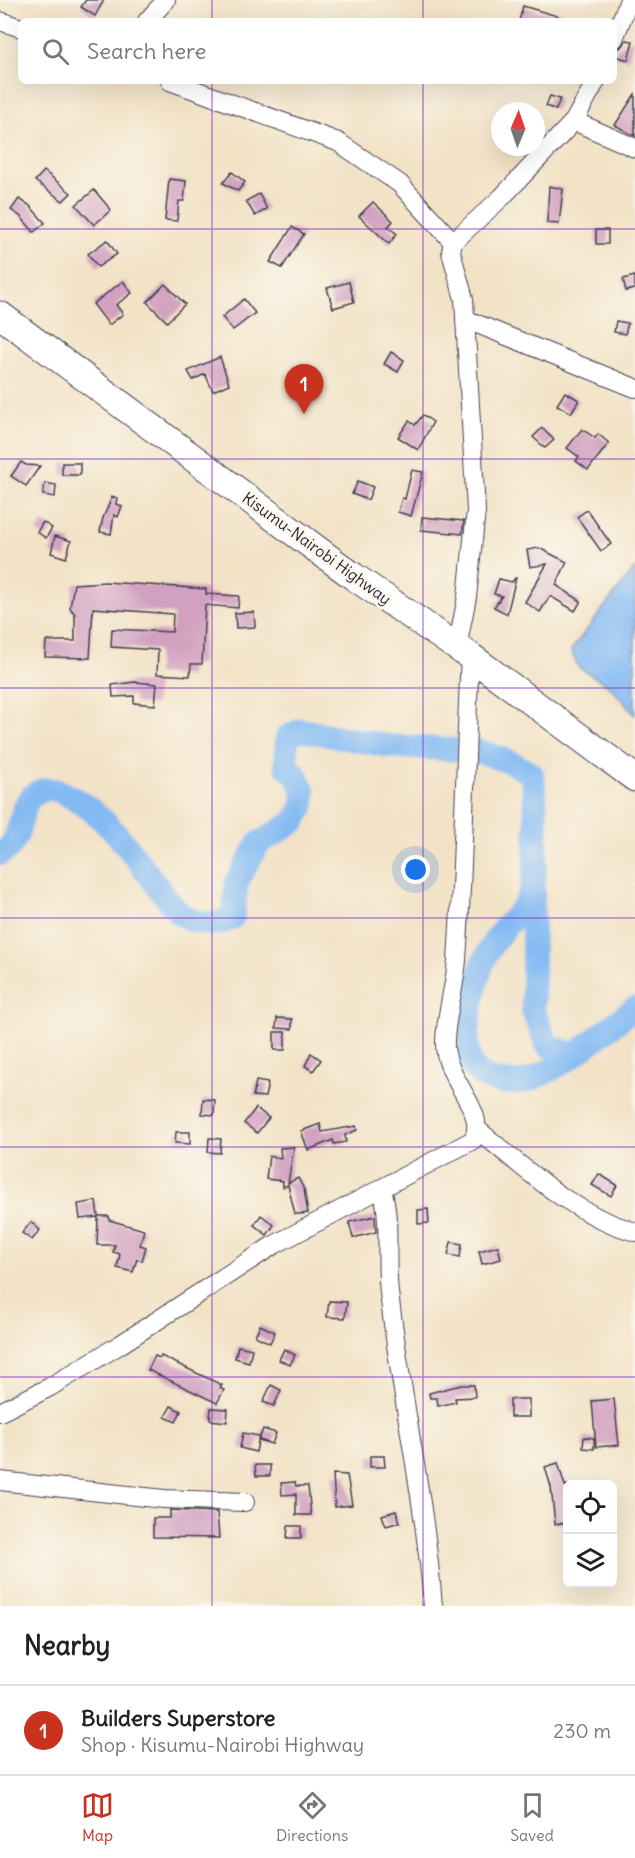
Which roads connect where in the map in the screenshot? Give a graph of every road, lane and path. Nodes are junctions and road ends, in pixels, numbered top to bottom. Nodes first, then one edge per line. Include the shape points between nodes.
1 (166, 0) edge
2 (629, 0) edge
3 (150, 18) edge
4 (0, 21) edge
5 (18, 27) edge
6 (617, 31) edge
7 (178, 84) edge
8 (594, 84) edge
9 (574, 121) junction
10 (635, 148) edge
11 (453, 242) junction
12 (0, 315) edge
13 (465, 319) junction
14 (635, 388) edge
15 (463, 652) junction
16 (635, 778) edge
17 (478, 1130) junction
18 (383, 1192) dead end
19 (635, 1232) edge
20 (1, 1410) edge
21 (0, 1481) edge
22 (245, 1502) dead end
23 (433, 1606) edge

1 - 3 street
2 - 6 street
4 - 5 street
7 - 11 street via 338,142 400,184
8 - 9 street
9 - 10 street
9 - 11 street
11 - 13 street
12 - 15 highway, Kisumu-Nairobi Highway via 353,576
13 - 14 street
13 - 15 street via 476,511
15 - 16 highway, Kisumu-Nairobi Highway
15 - 17 street via 466,733 457,961 445,1049 451,1073 477,1117
17 - 19 street via 568,1203
17 - 20 street via 473,1140 272,1246 50,1387
18 - 23 street via 388,1212 389,1291 428,1537
21 - 22 street via 164,1499

